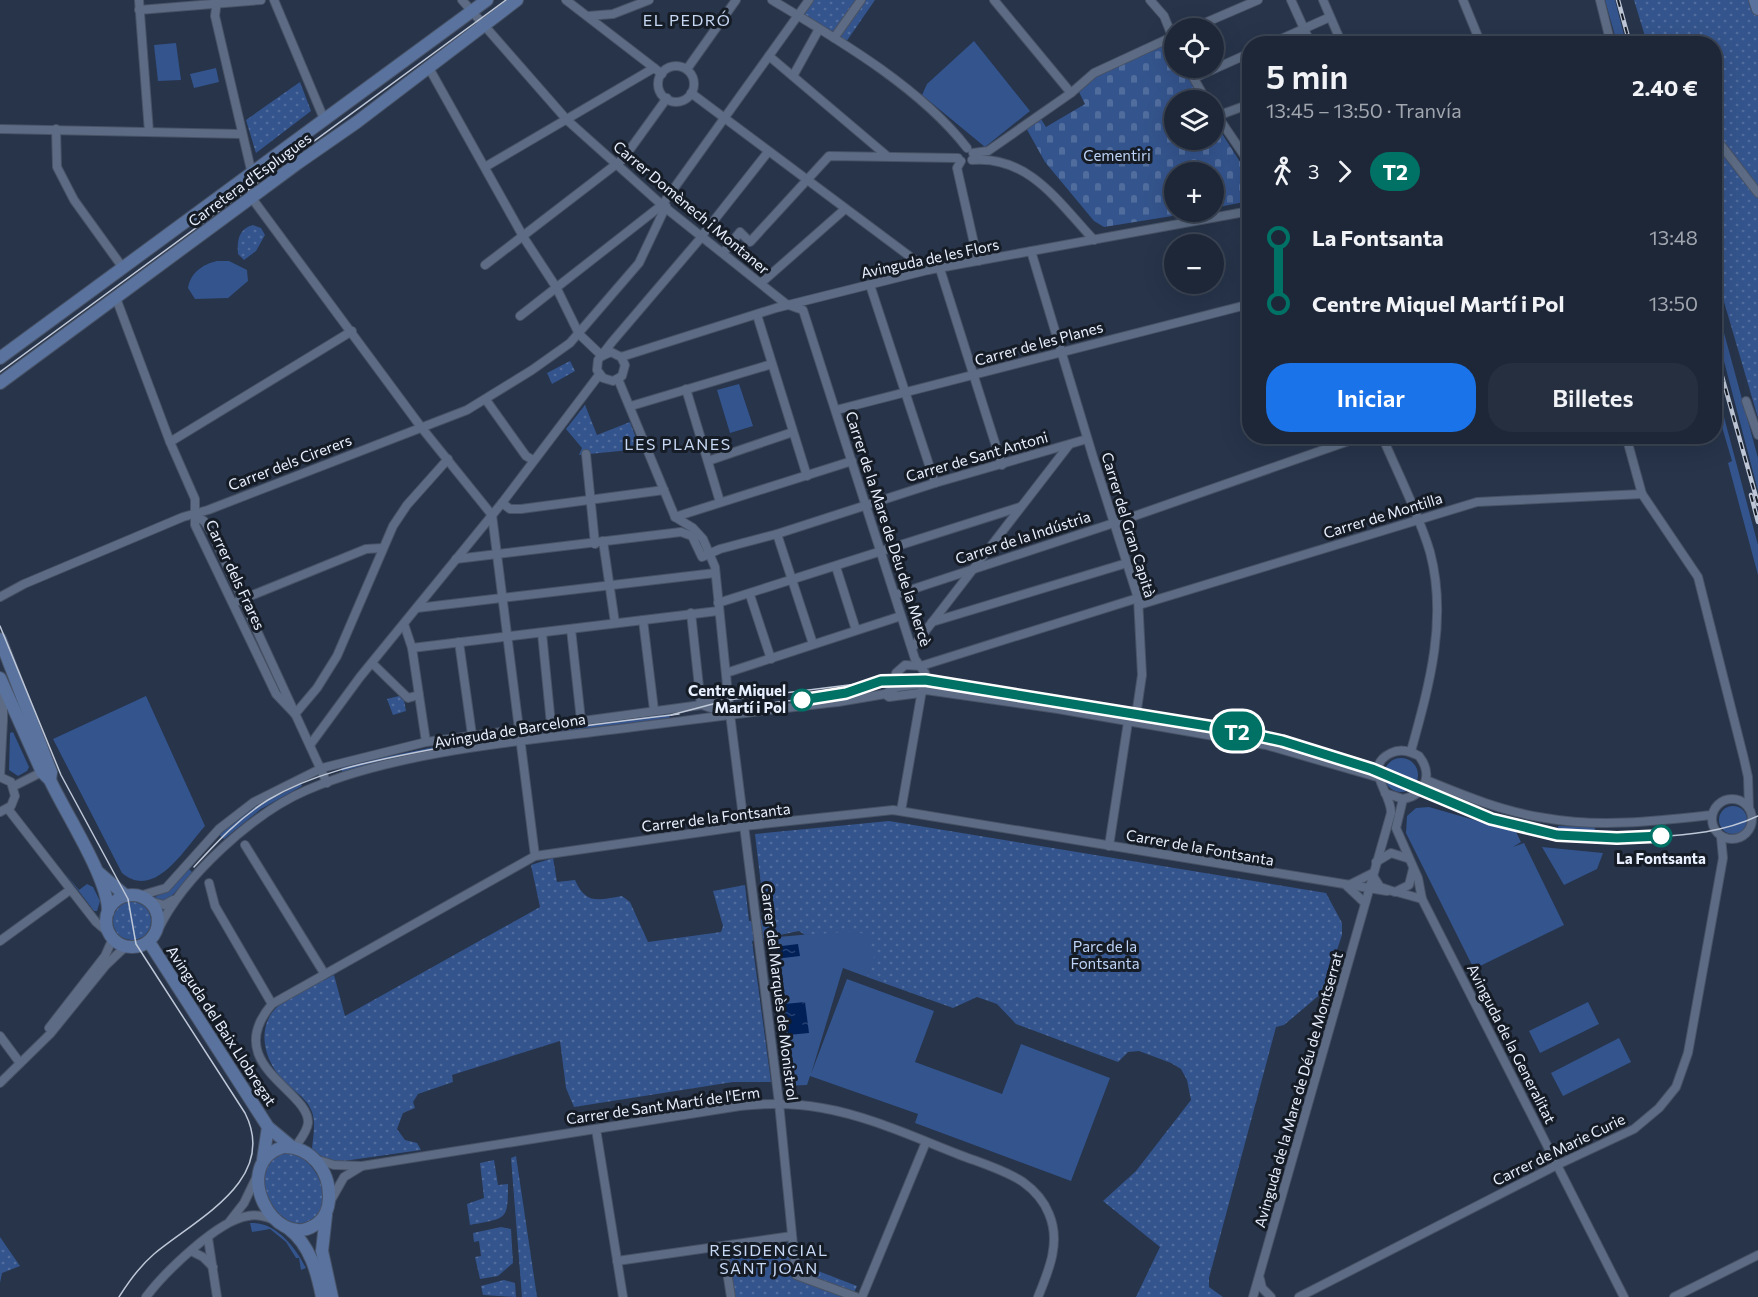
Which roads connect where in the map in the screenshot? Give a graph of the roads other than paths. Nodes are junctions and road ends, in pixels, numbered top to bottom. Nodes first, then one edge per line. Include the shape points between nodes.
1 (139, 0) edge
2 (261, 0) edge
3 (274, 0) edge
4 (462, 0) edge
5 (487, 0) edge
6 (517, 0) edge
7 (567, 0) edge
8 (649, 0) edge
9 (736, 0) edge
10 (772, 0) edge
11 (809, 0) edge
12 (861, 0) edge
13 (994, 0) edge
14 (1150, 0) edge
15 (1258, 0) edge
16 (1291, 0) edge
17 (1323, 0) edge
18 (1463, 0) edge
19 (1600, 0) edge
20 (1755, 0) edge
21 (217, 2) edge
22 (1758, 9) edge
23 (139, 10) junction
24 (471, 12) junction
25 (588, 16) junction
26 (798, 16) junction
27 (1330, 16) junction
28 (1165, 18) edge
29 (1216, 18) edge
30 (484, 25) junction
31 (819, 29) junction
32 (1304, 29) junction
33 (1288, 36) edge
34 (1307, 36) edge
35 (1339, 36) edge
36 (1478, 36) edge
37 (1609, 36) edge
38 (834, 38) junction
39 (1164, 43) edge
40 (769, 56) junction
41 (1242, 57) edge
42 (1224, 65) edge
43 (429, 68) junction
44 (687, 69) junction
45 (658, 71) junction
46 (793, 76) junction
47 (1194, 78) edge
48 (1201, 90) edge
49 (692, 93) junction
50 (1071, 93) junction
51 (667, 98) junction
52 (1242, 106) edge
53 (1224, 111) edge
54 (724, 118) junction
55 (324, 119) junction
56 (567, 120) junction
57 (1224, 127) edge
58 (0, 129) edge
59 (56, 129) junction
60 (149, 132) junction
61 (241, 134) junction
62 (1722, 146) edge
63 (768, 152) junction
64 (1242, 153) edge
65 (971, 154) junction
66 (888, 157) junction
67 (959, 160) junction
68 (616, 165) junction
69 (485, 166) junction
70 (252, 174) junction
71 (807, 181) junction
72 (1758, 193) edge
73 (251, 197) junction
74 (664, 206) junction
75 (845, 209) junction
76 (1242, 212) edge
77 (524, 238) junction
78 (1094, 240) junction
79 (1031, 251) junction
80 (723, 252) junction
81 (978, 261) junction
82 (486, 266) dead end
83 (123, 268) junction
84 (940, 269) junction
85 (928, 270) junction
86 (761, 283) junction
87 (870, 285) junction
88 (556, 287) junction
89 (116, 297) junction
90 (792, 305) junction
91 (1242, 306) edge
92 (757, 315) junction
93 (520, 316) dead end
94 (808, 326) joint
95 (352, 331) junction
96 (579, 334) junction
97 (1062, 352) junction
98 (602, 356) junction
99 (621, 357) junction
100 (0, 358) edge
101 (772, 364) junction
102 (599, 375) junction
103 (974, 376) junction
104 (618, 379) junction
105 (0, 383) edge
106 (686, 389) junction
107 (904, 392) junction
108 (486, 400) junction
109 (1746, 401) dead end
110 (631, 406) junction
111 (836, 410) junction
112 (421, 427) junction
113 (793, 432) junction
114 (1758, 435) edge
115 (1087, 439) junction
116 (170, 442) junction
117 (1070, 444) junction
118 (1340, 444) edge
119 (1386, 444) edge
120 (1628, 444) edge
121 (586, 454) dead end
122 (448, 459) junction
123 (533, 460) junction
124 (708, 461) junction
125 (852, 461) junction
126 (1002, 465) junction
127 (807, 476) junction
128 (935, 483) junction
129 (664, 490) junction
130 (1642, 494) junction
131 (591, 499) junction
132 (720, 502) junction
133 (502, 503) junction
134 (867, 504) junction
135 (1020, 507) junction
136 (492, 514) junction
137 (194, 515) junction
138 (675, 517) junction
139 (1419, 519) junction
140 (1115, 522) junction
141 (777, 534) junction
142 (599, 543) junction
143 (383, 548) junction
144 (880, 551) junction
145 (498, 554) junction
146 (706, 556) junction
147 (456, 559) junction
148 (1127, 563) junction
149 (976, 566) junction
150 (836, 567) junction
151 (715, 573) junction
152 (793, 580) junction
153 (610, 585) junction
154 (750, 595) junction
155 (895, 595) junction
156 (0, 597) edge
157 (503, 598) junction
158 (242, 599) junction
159 (1139, 601) junction
160 (233, 604) junction
161 (718, 607) junction
162 (417, 608) junction
163 (691, 614) junction
164 (901, 616) junction
165 (643, 620) junction
166 (932, 622) junction
167 (615, 623) junction
168 (404, 624) junction
169 (571, 629) junction
170 (856, 630) junction
171 (542, 633) junction
172 (508, 637) junction
173 (0, 639) edge
174 (459, 642) junction
175 (813, 644) junction
176 (913, 647) junction
177 (412, 648) junction
178 (771, 659) junction
179 (372, 663) junction
180 (921, 666) junction
181 (726, 673) junction
182 (2, 682) edge
183 (897, 687) junction
184 (923, 689) junction
185 (885, 694) junction
186 (419, 695) junction
187 (728, 695) junction
188 (905, 696) junction
189 (701, 705) junction
190 (654, 710) junction
191 (295, 714) junction
192 (730, 714) junction
193 (581, 720) junction
194 (2, 721) edge
195 (1128, 722) junction
196 (551, 724) junction
197 (517, 728) junction
198 (472, 735) junction
199 (519, 740) junction
200 (426, 742) junction
201 (310, 745) junction
202 (1411, 752) junction
203 (322, 768) junction
204 (46, 776) junction
205 (0, 777) edge
206 (1377, 777) junction
207 (1426, 780) junction
208 (327, 783) junction
209 (1747, 785) junction
210 (14, 786) junction
211 (1385, 793) junction
212 (1403, 799) junction
213 (1733, 799) junction
214 (1752, 810) edge
215 (4, 811) edge
216 (901, 811) junction
217 (1712, 818) junction
218 (1754, 825) edge
219 (744, 826) junction
220 (1721, 837) junction
221 (245, 845) dead end
222 (1109, 846) junction
223 (535, 856) junction
224 (1407, 858) junction
225 (1376, 862) junction
226 (1413, 869) junction
227 (97, 871) junction
228 (1373, 875) junction
229 (209, 884) dead end
230 (1347, 886) junction
231 (70, 890) junction
232 (1370, 890) junction
233 (1391, 892) junction
234 (181, 894) junction
235 (138, 898) junction
236 (1422, 899) junction
237 (1365, 903) junction
238 (107, 915) junction
239 (93, 916) junction
240 (158, 930) junction
241 (111, 936) junction
242 (0, 941) edge
243 (149, 942) junction
244 (125, 946) junction
245 (324, 973) junction
246 (272, 1004) junction
247 (0, 1036) edge
248 (20, 1063) junction
249 (0, 1083) edge
250 (779, 1103) junction
251 (268, 1127) junction
252 (596, 1129) junction
253 (305, 1132) junction
254 (926, 1142) junction
255 (294, 1147) junction
256 (311, 1156) junction
257 (263, 1160) junction
258 (1557, 1165) junction
259 (362, 1166) junction
260 (258, 1174) junction
261 (328, 1207) junction
262 (230, 1222) junction
263 (280, 1223) junction
264 (792, 1236) junction
265 (208, 1238) junction
266 (723, 1246) junction
267 (191, 1251) junction
268 (1758, 1255) edge
269 (617, 1261) junction
270 (213, 1268) junction
271 (1259, 1275) junction
272 (146, 1297) edge
273 (218, 1297) edge
274 (322, 1297) edge
275 (332, 1297) edge
276 (623, 1297) edge
277 (731, 1297) edge
278 (856, 1297) edge
279 (862, 1297) edge
280 (1038, 1297) edge
281 (1253, 1297) edge
282 (1271, 1297) edge
283 (1299, 1297) edge
284 (1624, 1297) edge
285 (1674, 1297) edge

1 - 23 street
2 - 21 street
3 - 55 street
4 - 24 street, Carrer Domènech i Montaner
5 - 24 street, Carretera d'Esplugues
6 - 30 street, Carretera d'Esplugues
7 - 25 street
8 - 25 street via 613,14
9 - 44 street
10 - 26 street
11 - 26 street
12 - 38 street
13 - 50 street
14 - 28 street
15 - 29 street
16 - 32 street
17 - 27 street
18 - 36 street
19 - 37 street
20 - 22 street
21 - 23 street
21 - 61 street via 216,26
23 - 60 street
24 - 30 street, Carrer Domènech i Montaner
24 - 55 street, Carretera d'Esplugues
25 - 45 street
26 - 31 street
26 - 40 street
27 - 32 street
27 - 35 street
30 - 43 street, Carretera d'Esplugues
30 - 56 street, Carrer Domènech i Montaner
31 - 38 street
31 - 46 street
32 - 33 street
32 - 34 street
38 - 65 street via 907,90
39 - 50 street via 1094,73
40 - 46 street
40 - 54 street
41 - 42 street
43 - 69 street
43 - 73 street, Carretera d'Esplugues
44 - 45 street via 675,66
44 - 49 street via 694,79
45 - 51 street via 659,88
45 - 56 street
46 - 66 street
47 - 48 street
49 - 51 street via 678,101
49 - 54 street
50 - 65 street via 988,151
51 - 68 street
52 - 53 street
54 - 63 street
54 - 74 street
55 - 70 street, Carretera d'Esplugues
56 - 68 street, Carrer Domènech i Montaner
56 - 69 street
57 - 64 street
58 - 59 street
59 - 60 street
59 - 83 street via 57,167 74,200
60 - 61 street
61 - 70 street
62 - 72 street
63 - 71 street
63 - 98 street
65 - 67 street
65 - 67 street via 960,150
65 - 78 street via 1024,169
66 - 67 street
66 - 71 street via 829,156
67 - 81 street via 957,168
68 - 74 street, Carrer Domènech i Montaner
68 - 77 street
69 - 77 street
70 - 73 street
70 - 83 street, Carretera d'Esplugues
71 - 75 street
71 - 80 street via 750,242 740,232
73 - 89 street, Carretera d'Esplugues
73 - 95 street
74 - 80 street, Carrer Domènech i Montaner
74 - 88 street
74 - 96 street, Carrer dels Cirerers via 639,263
75 - 85 street
75 - 86 street
76 - 78 street, Avinguda de les Flors
77 - 82 street
77 - 88 street
78 - 79 street, Avinguda de les Flors
79 - 81 street, Avinguda de les Flors
79 - 97 street, Carrer del Gran Capità
80 - 86 street, Carrer Domènech i Montaner
81 - 84 street, Avinguda de les Flors
83 - 100 street, Carretera d'Esplugues
84 - 85 street, Avinguda de les Flors
84 - 103 street
85 - 87 street, Avinguda de les Flors
86 - 90 street, Carrer Domènech i Montaner
87 - 90 street, Avinguda de les Flors
87 - 107 street
88 - 93 street
88 - 96 street
89 - 105 street, Carretera d'Esplugues
89 - 116 street
90 - 92 street, Avinguda de les Flors
90 - 94 street, Carrer Domènech i Montaner via 803,310
91 - 97 street, Carrer de les Planes
92 - 99 street, Avinguda de les Flors
92 - 101 street
94 - 111 street, Carrer de la Mare de Déu de la Mercè
95 - 112 street
95 - 116 street
96 - 98 street
96 - 108 street, Carrer dels Cirerers
97 - 103 street, Carrer de les Planes
97 - 115 street, Carrer del Gran Capità
98 - 99 street via 611,352
98 - 102 street via 597,364
99 - 104 street via 625,370
101 - 106 street
101 - 113 street
102 - 104 street via 608,380
102 - 123 street
103 - 107 street, Carrer de les Planes
103 - 126 street
104 - 110 street
106 - 110 street
106 - 124 street
107 - 111 street, Carrer de les Planes
107 - 128 street
108 - 112 street, Carrer dels Cirerers
108 - 123 street via 526,456
109 - 114 street
110 - 129 street
111 - 125 street, Carrer de la Mare de Déu de la Mercè
112 - 122 street
112 - 137 street, Carrer dels Cirerers
113 - 124 street
113 - 127 street
115 - 117 street, Carrer de Sant Antoni
115 - 140 street, Carrer del Gran Capità
116 - 137 street via 195,499
117 - 126 street, Carrer de Sant Antoni
117 - 135 street
118 - 140 street, Carrer de la Indústria
119 - 139 street
120 - 130 street
121 - 131 street
122 - 136 street
122 - 143 street via 407,505
123 - 133 street
124 - 132 street
125 - 127 street
125 - 134 street, Carrer de la Mare de Déu de la Mercè
126 - 128 street, Carrer de Sant Antoni
127 - 132 street
128 - 134 street, Carrer de Sant Antoni
129 - 131 street
129 - 138 street
130 - 139 street, Carrer de Montilla via 1477,502
130 - 209 street via 1698,577 1744,759
131 - 133 street via 520,509 510,509
131 - 142 street
132 - 138 street
133 - 136 street
134 - 141 street, Carrer de Sant Antoni
134 - 144 street, Carrer de la Mare de Déu de la Mercè
135 - 144 street
135 - 149 street
136 - 145 street
136 - 147 street
137 - 156 street, Carrer dels Cirerers
137 - 158 street, Carrer dels Frares via 212,533
137 - 160 street, Carrer dels Frares via 195,525
138 - 146 street via 704,539
139 - 159 street, Carrer de Montilla
139 - 202 street via 1436,588 1437,633 1433,670
140 - 148 street, Carrer del Gran Capità
140 - 149 street, Carrer de la Indústria
141 - 146 street, Carrer de Sant Antoni
141 - 152 street
142 - 145 street
142 - 146 street via 681,532 692,536
142 - 153 street
143 - 158 street via 366,549
143 - 191 street via 337,656
144 - 150 street
144 - 155 street, Carrer de la Mare de Déu de la Mercè
145 - 147 street
145 - 157 street
146 - 151 street, Carrer del Marquès de Monistrol
147 - 162 street
148 - 159 street, Carrer del Gran Capità
148 - 166 street
149 - 155 street, Carrer de la Indústria
149 - 166 street
150 - 152 street
150 - 170 street
151 - 153 street
151 - 161 street, Carrer del Marquès de Monistrol
152 - 154 street
152 - 175 street
153 - 157 street
153 - 167 street
154 - 161 street
154 - 178 street
155 - 164 street, Carrer de la Mare de Déu de la Mercè
157 - 162 street
157 - 172 street
158 - 160 street
158 - 191 street, Carrer dels Frares
159 - 180 street, Carrer de Montilla
159 - 195 street, Carrer del Gran Capità via 1142,675 1137,709
160 - 191 street, Carrer dels Frares via 276,694
161 - 163 street
161 - 181 street, Carrer del Marquès de Monistrol
162 - 168 street
163 - 165 street
163 - 189 street
164 - 170 street
164 - 176 street, Carrer de la Mare de Déu de la Mercè
165 - 167 street
165 - 190 street
166 - 176 street
167 - 169 street
168 - 177 street
168 - 179 street
169 - 171 street
169 - 193 street
170 - 175 street
171 - 172 street
171 - 196 street
172 - 174 street
172 - 197 street
173 - 204 street via 51,772
174 - 177 street
174 - 198 street
175 - 178 street
176 - 180 street, Carrer de la Mare de Déu de la Mercè
177 - 186 street
178 - 181 street
179 - 186 street via 408,698
179 - 201 street
180 - 183 street, Carrer de Montilla via 909,664 901,668 896,673
180 - 184 street, Carrer de la Mare de Déu de la Mercè via 925,673
181 - 187 street, Carrer del Marquès de Monistrol
182 - 194 street
182 - 204 street
183 - 184 street, Avinguda de Barcelona
183 - 185 street, Avinguda de Barcelona
183 - 188 street
184 - 188 street, Avinguda de Barcelona
184 - 195 street, Avinguda de Barcelona
184 - 216 street, Carrer de la Mare de Déu de la Mercè
185 - 188 street, Avinguda de Barcelona
185 - 192 street, Avinguda de Barcelona
186 - 200 street
187 - 189 street, Avinguda de Barcelona
187 - 192 street, Carrer del Marquès de Monistrol
189 - 190 street, Avinguda de Barcelona
189 - 192 street
190 - 193 street, Avinguda de Barcelona
191 - 201 street, Carrer dels Frares
192 - 199 street, Avinguda de Barcelona
192 - 219 street, Carrer del Marquès de Monistrol
193 - 196 street, Avinguda de Barcelona
194 - 205 street
195 - 206 street, Avinguda de Barcelona via 1266,745
195 - 222 street, Carrer del Gran Capità
196 - 197 street, Avinguda de Barcelona
197 - 198 street, Avinguda de Barcelona
197 - 199 street
198 - 200 street, Avinguda de Barcelona
199 - 208 street, Avinguda de Barcelona via 436,755
199 - 223 street
200 - 203 street, Avinguda de Barcelona
201 - 203 street, Carrer dels Frares
202 - 206 street via 1391,752 1378,767
202 - 207 street via 1424,763
203 - 208 street, Carrer dels Frares
203 - 235 street, Avinguda de Barcelona via 254,802 219,829 166,888
204 - 210 street
204 - 227 street
205 - 210 street
206 - 211 street
207 - 212 street via 1418,794
207 - 217 street via 1482,802 1548,819 1619,823
208 - 234 street, Avinguda de Barcelona via 258,818 220,851
209 - 213 street
209 - 214 street
210 - 215 street via 14,802
211 - 212 street
211 - 225 street via 1390,813
212 - 224 street via 1396,828
213 - 214 street
213 - 217 street via 1722,801
214 - 218 street
215 - 231 street
216 - 219 street, Carrer de la Fontsanta
216 - 222 street, Carrer de la Fontsanta
217 - 220 street
218 - 220 street via 1740,838
219 - 223 street, Carrer de la Fontsanta
219 - 250 street, Carrer del Marquès de Monistrol
220 - 258 street, Carrer de Marie Curie via 1723,858 1688,1053 1676,1087 1634,1129
221 - 245 street
222 - 230 street, Carrer de la Fontsanta
223 - 245 street, Carrer de la Fontsanta
224 - 225 street via 1391,853
224 - 226 street
225 - 228 street
226 - 233 street via 1409,885
226 - 236 street, Avinguda de la Generalitat
227 - 235 street
227 - 238 street via 108,897
228 - 230 street
228 - 232 street
228 - 233 street via 1380,887
229 - 246 street via 215,906
230 - 232 street, Carrer de la Fontsanta
230 - 237 street
231 - 239 street
231 - 242 street
232 - 233 street, Carrer de la Fontsanta
232 - 237 street, Avinguda de la Mare de Déu de Montserrat
233 - 236 street
234 - 235 street via 164,905
234 - 240 street, Avinguda de Barcelona
235 - 238 street via 114,902
235 - 240 street via 156,909
236 - 258 street, Avinguda de la Generalitat
237 - 271 street, Avinguda de la Mare de Déu de Montserrat
238 - 239 street
238 - 241 street
239 - 241 street
240 - 243 street
241 - 244 street
241 - 248 street via 105,956
243 - 244 street
243 - 251 street, Avinguda del Baix Llobregat
244 - 248 street
245 - 246 street, Carrer de la Fontsanta
246 - 253 street via 260,1022 259,1052 274,1079 305,1109
247 - 248 street
248 - 249 street
250 - 252 street, Carrer de Sant Martí de l'Erm
250 - 254 street, Carrer de Sant Martí de l'Erm via 844,1113
250 - 264 street, Carrer del Marquès de Monistrol
251 - 255 street, Avinguda del Baix Llobregat
251 - 257 street, Avinguda del Baix Llobregat
252 - 259 street, Carrer de Sant Martí de l'Erm
252 - 269 street
253 - 255 street
253 - 256 street
254 - 279 street
254 - 280 street, Carrer de Sant Martí de l'Erm via 1023,1183 1036,1193 1049,1214 1054,1246
255 - 256 street
255 - 257 street via 276,1149
256 - 259 street, Carrer de Sant Martí de l'Erm via 334,1165
256 - 261 street via 327,1179
257 - 260 street
258 - 283 street, Carrer de Marie Curie
258 - 284 street, Avinguda de la Generalitat
259 - 261 street via 341,1181
260 - 262 street
260 - 263 street via 262,1201
261 - 263 street via 323,1218 310,1228 302,1230
261 - 275 street via 322,1251
262 - 263 street via 249,1216
262 - 265 street
263 - 274 street via 297,1235 307,1250
264 - 266 street
264 - 278 street, Carrer del Marquès de Monistrol via 796,1275
265 - 267 street
265 - 270 street
266 - 269 street
266 - 277 street
267 - 270 street
267 - 272 street
268 - 285 street
269 - 276 street
270 - 273 street
271 - 281 street, Avinguda de la Mare de Déu de Montserrat
271 - 282 street via 1262,1288

